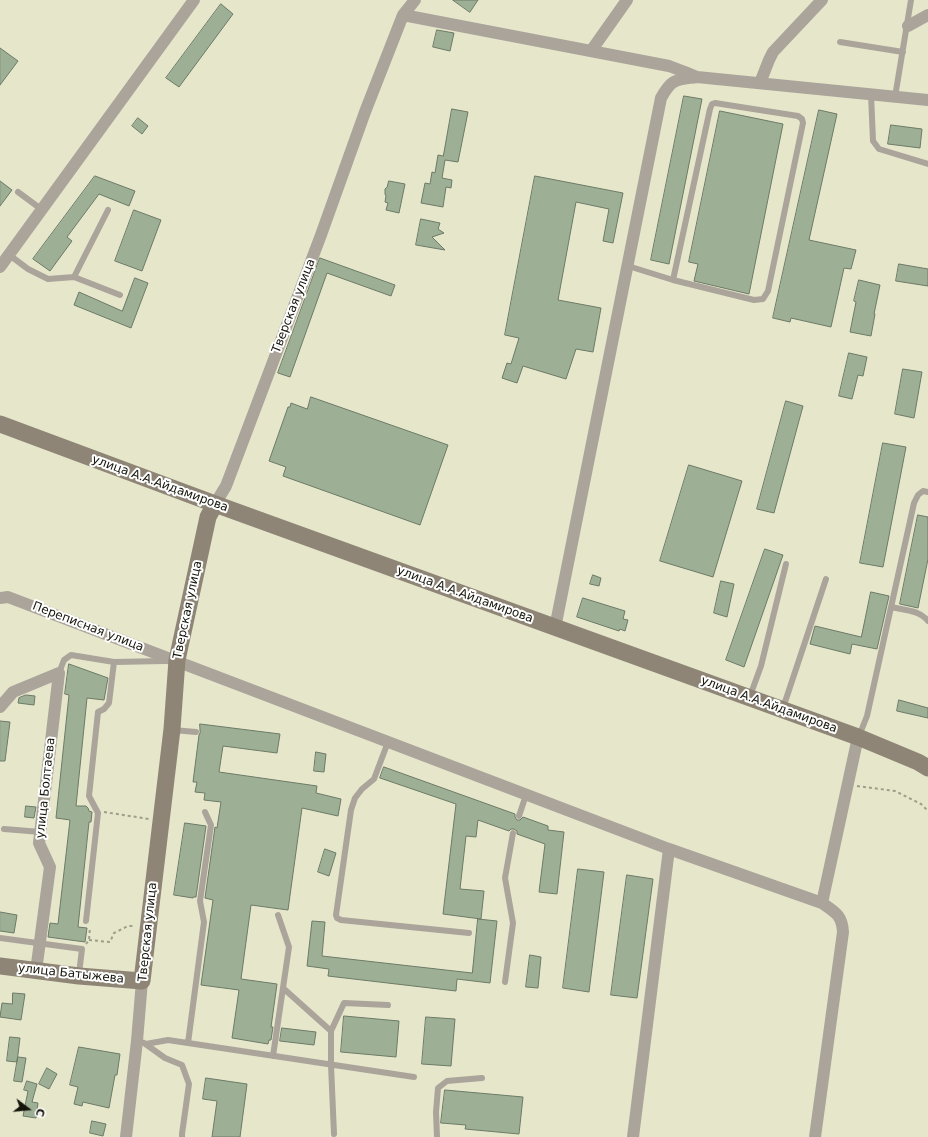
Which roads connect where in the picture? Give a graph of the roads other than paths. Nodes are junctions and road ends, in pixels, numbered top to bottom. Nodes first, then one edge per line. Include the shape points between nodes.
1 (194, 0) edge
2 (414, 0) edge
3 (627, 0) edge
4 (822, 0) edge
5 (911, 0) edge
6 (403, 15) junction
7 (928, 15) edge
8 (908, 26) junction
9 (840, 42) dead end
10 (591, 51) junction
11 (903, 52) junction
12 (697, 77) junction
13 (760, 83) junction
14 (871, 94) junction
15 (895, 97) junction
16 (928, 100) edge
17 (928, 164) edge
18 (18, 192) dead end
19 (41, 209) junction
20 (108, 210) dead end
21 (8, 254) junction
22 (0, 266) edge
23 (628, 266) junction
24 (74, 277) junction
25 (673, 280) junction
26 (120, 295) dead end
27 (0, 424) edge
28 (928, 492) edge
29 (215, 504) junction
30 (786, 564) dead end
31 (826, 579) dead end
32 (0, 598) edge
33 (891, 608) junction
34 (928, 621) edge
35 (555, 628) junction
36 (177, 660) junction
37 (114, 662) junction
38 (59, 673) junction
39 (749, 698) junction
40 (0, 707) edge
41 (782, 710) junction
42 (172, 729) junction
43 (196, 732) dead end
44 (858, 737) junction
45 (388, 742) junction
46 (928, 768) edge
47 (526, 795) junction
48 (205, 812) dead end
49 (519, 816) dead end
50 (4, 828) dead end
51 (40, 832) junction
52 (513, 833) dead end
53 (669, 849) junction
54 (822, 902) junction
55 (278, 915) dead end
56 (86, 921) road end
57 (469, 933) dead end
58 (0, 938) edge
59 (40, 943) junction
60 (0, 966) edge
61 (36, 971) junction
62 (79, 976) junction
63 (142, 981) junction
64 (505, 982) dead end
65 (283, 988) junction
66 (388, 1005) dead end
67 (331, 1031) junction
68 (141, 1042) junction
69 (188, 1043) junction
70 (273, 1056) junction
71 (331, 1065) junction
72 (414, 1077) dead end
73 (482, 1078) dead end
74 (334, 1134) dead end
75 (126, 1137) edge
76 (182, 1137) edge
77 (437, 1137) edge
78 (633, 1137) edge
79 (815, 1137) edge

1 - 19 street
2 - 6 street, Тверская улица
3 - 10 street
4 - 13 street via 773,52
5 - 8 lane
6 - 10 street
6 - 29 street, Тверская улица via 226,486
7 - 8 street
8 - 11 lane
9 - 11 lane
10 - 12 street via 669,66
11 - 15 lane
12 - 13 street
12 - 23 street via 677,80 667,86 661,98
13 - 14 street
14 - 15 street
14 - 17 lane via 873,141 879,149
15 - 16 street
18 - 19 lane
19 - 21 street
20 - 24 lane
21 - 22 street
21 - 24 lane via 28,269 48,279
23 - 25 lane
23 - 35 street
24 - 26 lane
25 - 25 lane via 712,104 798,116 802,119 768,291 763,298 754,300
27 - 29 main road, улица А.А.Айдамирова
28 - 33 lane via 923,491 914,503
29 - 35 main road, улица А.А.Айдамирова
29 - 36 main road, Тверская улица via 208,517
30 - 39 lane via 761,666
31 - 41 lane
32 - 36 street, Переписная улица via 8,596
33 - 34 lane via 918,613
33 - 44 lane via 867,716
35 - 39 main road, улица А.А.Айдамирова
36 - 37 lane
36 - 42 main road, Тверская улица
36 - 45 street, Переписная улица
37 - 38 lane via 71,655 64,660
37 - 56 lane via 109,703 98,712 89,796 98,813
38 - 40 street via 13,692
38 - 51 street, улица Болтаева
39 - 41 main road, улица А.А.Айдамирова
41 - 44 main road, улица А.А.Айдамирова
42 - 43 lane
42 - 63 main road, Тверская улица
44 - 46 main road, улица А.А.Айдамирова
44 - 54 street
45 - 47 street, Переписная улица
45 - 57 lane via 374,779 355,798 351,810 337,918
47 - 49 lane
47 - 53 street, Переписная улица
48 - 69 lane via 211,825 200,901 204,922
50 - 51 lane
51 - 59 street, улица Болтаева via 39,843 50,867
52 - 64 lane via 505,878 513,923
53 - 54 street, Переписная улица
53 - 78 street
54 - 79 street, Переписная улица via 838,914 843,923 843,932
55 - 65 lane via 289,947
58 - 59 lane
59 - 61 street, улица Болтаева
59 - 62 lane via 82,949
60 - 61 main road, улица Батыжева
61 - 62 main road, улица Батыжева
62 - 63 main road, улица Батыжева
63 - 68 street, Тверская улица
65 - 67 lane
65 - 70 lane
66 - 67 lane via 344,1003
67 - 71 lane
68 - 69 lane via 168,1040
68 - 75 street, Тверская улица
68 - 76 lane via 165,1058 182,1065 189,1084
69 - 70 lane
70 - 71 lane
71 - 72 lane
71 - 74 lane
73 - 77 lane via 448,1081 438,1088

